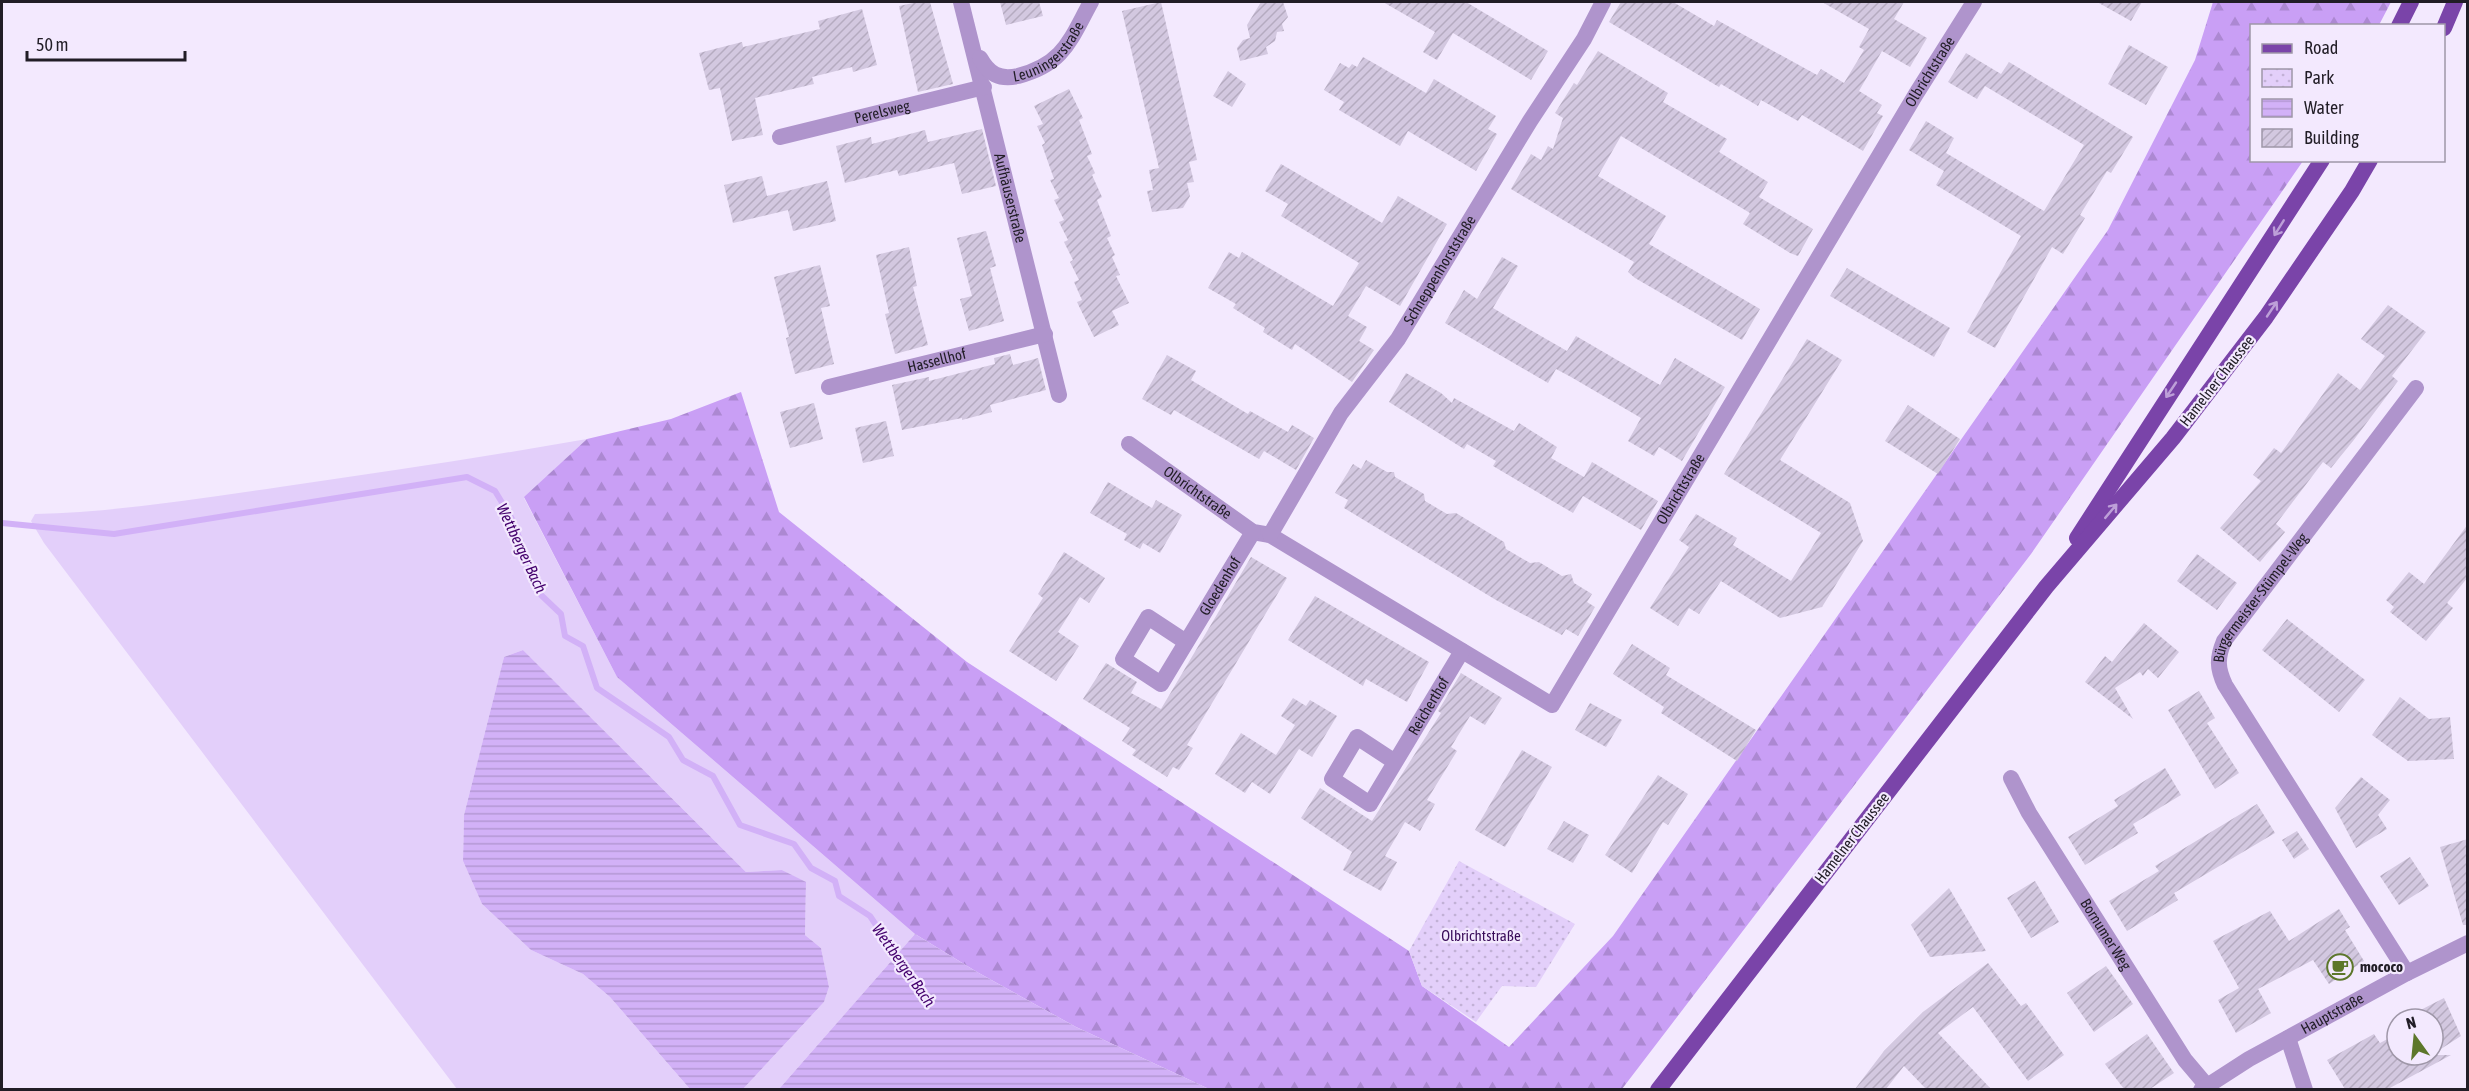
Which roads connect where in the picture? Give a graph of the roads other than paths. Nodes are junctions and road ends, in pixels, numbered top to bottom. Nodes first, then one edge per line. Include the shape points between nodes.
1 (961, 2) edge
2 (1091, 2) edge
3 (1603, 2) edge
4 (1974, 2) edge
5 (2411, 2) edge
6 (2455, 2) edge
7 (2400, 24) edge
8 (2445, 26) edge
9 (971, 42) junction
10 (984, 87) junction
11 (780, 137) dead end
12 (2321, 162) edge
13 (2369, 162) edge
14 (1045, 334) junction
15 (829, 387) dead end
16 (2416, 388) dead end
17 (1059, 395) dead end
18 (1129, 444) dead end
19 (1253, 532) junction
20 (1270, 534) junction
21 (2046, 587) junction
22 (1186, 642) dead end
23 (1462, 651) junction
24 (1395, 762) dead end
25 (2011, 778) dead end
26 (2468, 944) edge
27 (2407, 973) junction
28 (2288, 1038) junction
29 (2204, 1088) edge
30 (1658, 1089) edge
31 (2305, 1089) edge

1 - 9 street, Aufhäuserstraße
2 - 9 street, Leuningerstraße via 1067,45 1054,61 1037,71 1006,79 988,72
3 - 20 street, Schneppenhorststraße via 1398,339 1341,413
4 - 23 street, Olbrichtstraße via 1552,705
5 - 7 main road
6 - 8 main road
9 - 10 street, Aufhäuserstraße
10 - 11 street, Perelsweg
10 - 14 street, Aufhäuserstraße
12 -> 21 main road, Hamelner Chaussee
21 -> 13 main road, Hamelner Chaussee via 2173,438 2266,317
14 - 15 street, Hassellhof
14 - 17 street, Aufhäuserstraße
16 - 27 street, Bürgermeister-Stümpel-Weg via 2224,641 2218,657 2225,685
18 - 19 street, Olbrichtstraße
19 - 20 street, Olbrichtstraße
19 - 22 street, Gloedenhof
20 - 23 street, Olbrichtstraße
21 - 30 main road, Hamelner Chaussee
23 - 24 street, Reicherthof
25 - 29 street, Bornumer Weg via 2029,813
26 - 27 street, Hauptstraße
27 - 28 street, Hauptstraße
28 - 29 street, Hauptstraße
28 - 31 street

